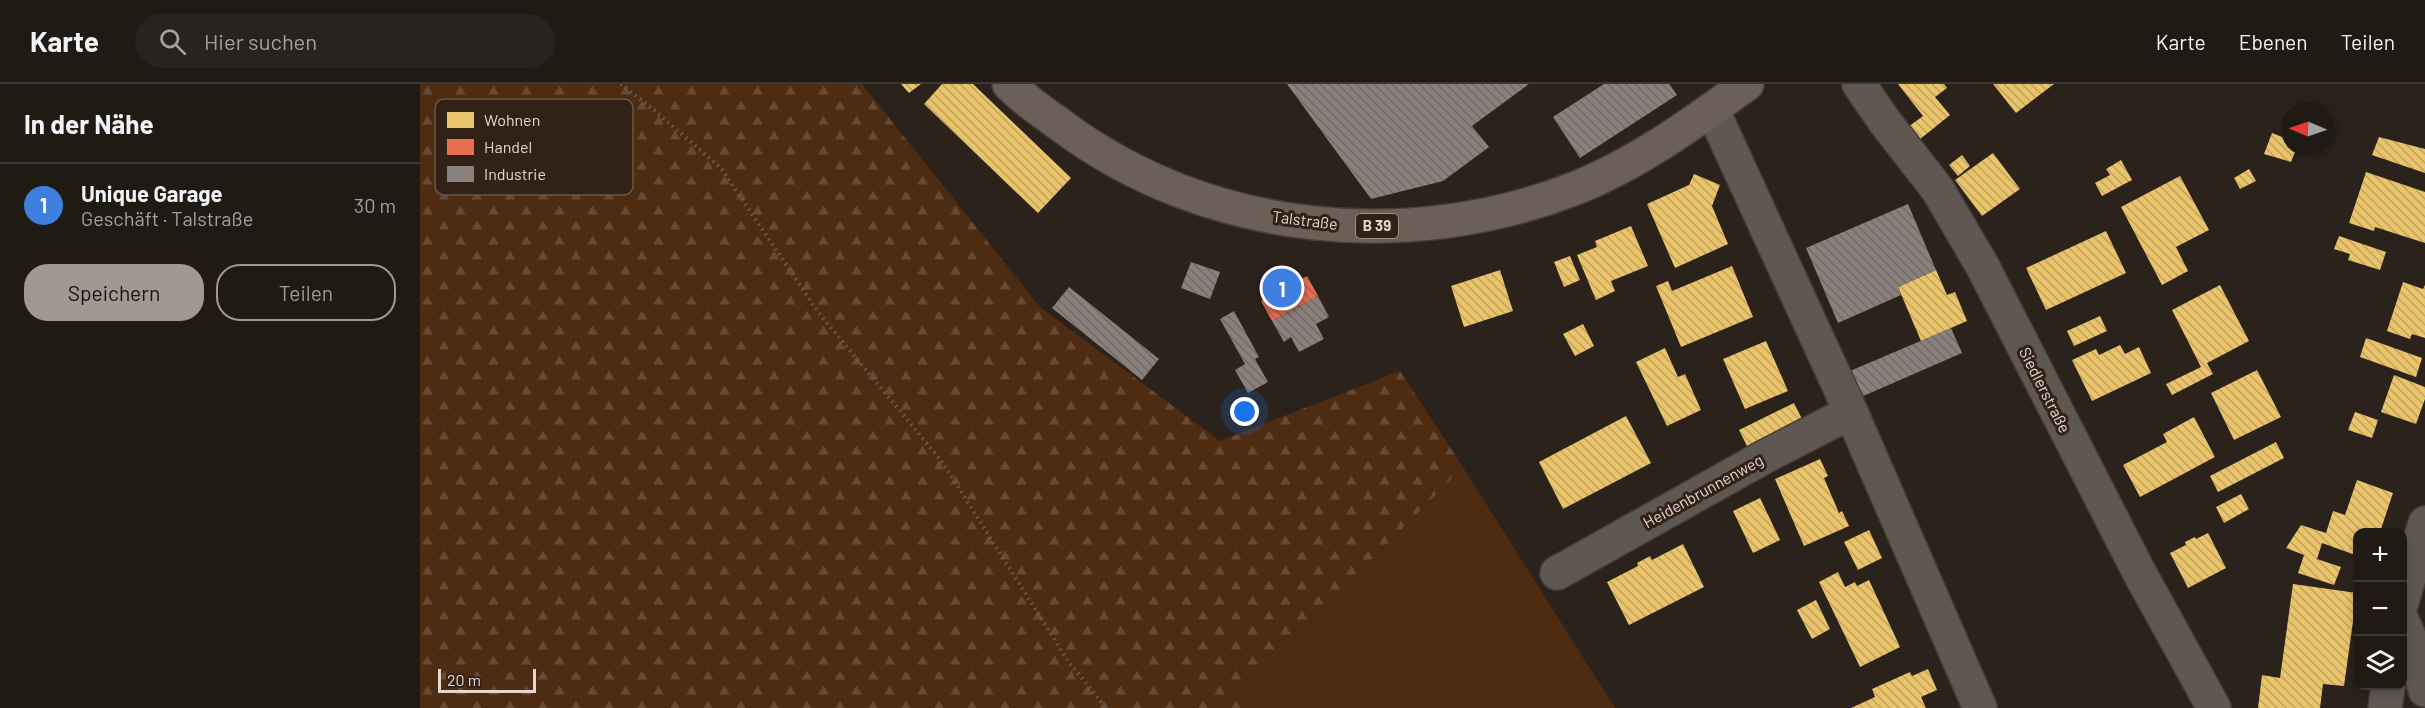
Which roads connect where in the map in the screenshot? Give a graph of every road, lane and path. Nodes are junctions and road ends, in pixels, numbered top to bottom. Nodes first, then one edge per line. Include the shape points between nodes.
1 (621, 84) edge
2 (1009, 84) edge
3 (1747, 84) edge
4 (1859, 84) edge
5 (1712, 109) junction
6 (1851, 412) junction
7 (2425, 523) edge
8 (1557, 573) dead end
9 (2407, 588) edge
10 (2407, 630) edge
11 (2387, 690) edge
12 (2425, 690) edge
13 (1106, 708) edge
14 (1980, 708) edge
15 (2214, 708) edge
16 (2385, 708) edge

1 - 13 path via 721,168 818,312 943,463 1068,661
2 - 5 main road, Talstraße / B 39 via 1108,159 1178,191 1278,217 1372,226 1472,218 1576,188 1613,172
3 - 5 main road, Talstraße / B 39
4 - 15 street, Siedlerstraße via 1938,190 1983,267 2139,572
5 - 6 street
6 - 8 street, Heidenbrunnenweg
6 - 14 street
7 - 9 street
10 - 12 street
11 - 16 street

